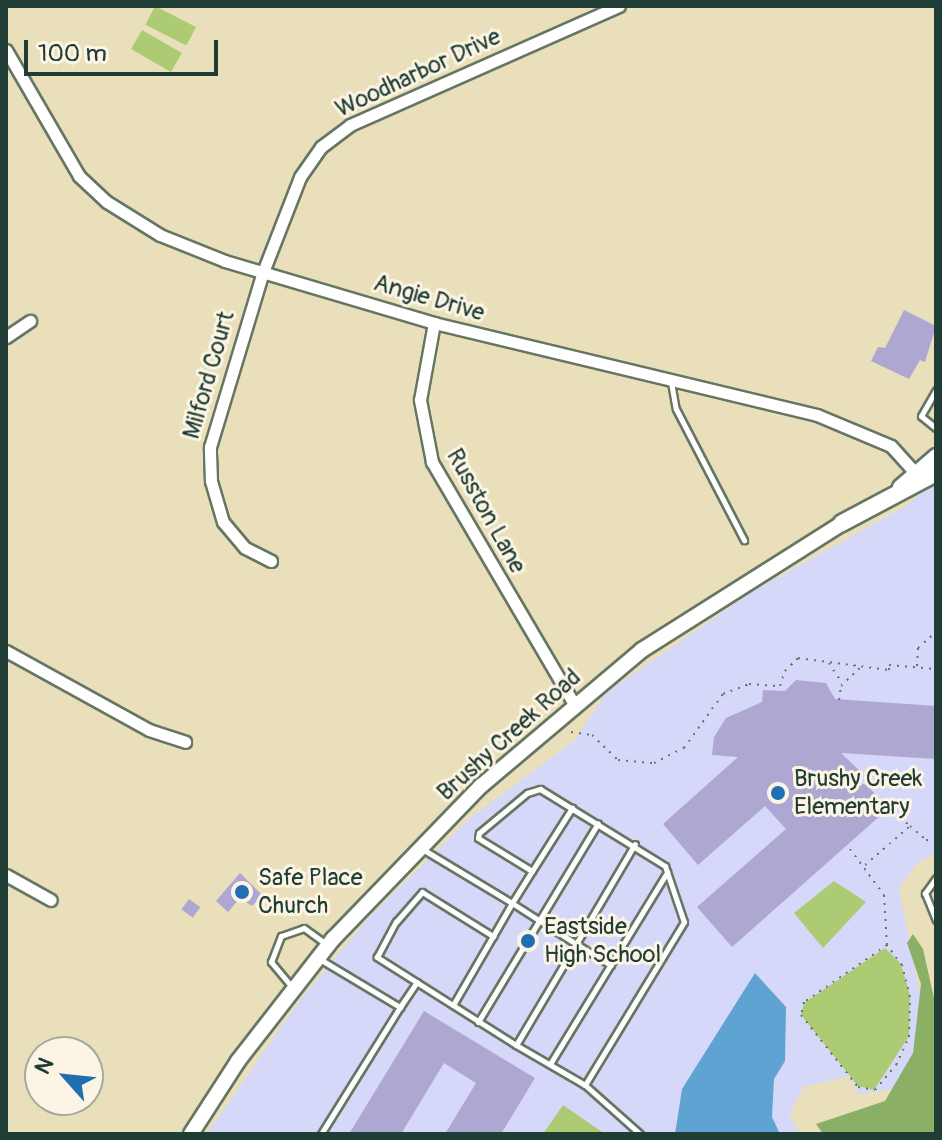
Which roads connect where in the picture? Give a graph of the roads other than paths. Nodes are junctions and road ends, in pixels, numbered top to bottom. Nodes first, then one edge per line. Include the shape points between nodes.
1 (619, 6) edge
2 (6, 50) edge
3 (263, 272) junction
4 (30, 321) dead end
5 (434, 323) junction
6 (6, 337) edge
7 (671, 378) junction
8 (936, 390) edge
9 (936, 428) edge
10 (936, 456) edge
11 (936, 473) edge
12 (916, 474) junction
13 (842, 523) junction
14 (744, 540) dead end
15 (271, 561) dead end
16 (6, 651) edge
17 (574, 704) junction
18 (185, 742) dead end
19 (572, 808) junction
20 (598, 823) junction
21 (635, 844) junction
22 (419, 847) junction
23 (532, 871) junction
24 (667, 872) junction
25 (6, 875) edge
26 (936, 878) edge
27 (51, 900) dead end
28 (512, 903) junction
29 (936, 920) edge
30 (539, 922) junction
31 (493, 936) junction
32 (576, 944) junction
33 (322, 952) junction
34 (611, 965) junction
35 (417, 982) junction
36 (293, 987) junction
37 (453, 1005) junction
38 (400, 1007) junction
39 (478, 1022) junction
40 (516, 1045) junction
41 (550, 1064) junction
42 (585, 1085) junction
43 (191, 1134) edge
44 (321, 1134) edge
45 (640, 1134) edge

1 - 3 street, Woodharbor Drive via 335,135 295,184
2 - 3 street, Angie Drive via 69,162 89,187 160,235
3 - 5 street, Angie Drive
3 - 15 street, Milford Court via 211,438 209,466 223,522 245,548
4 - 6 street
5 - 7 street, Angie Drive
5 - 17 street, Russton Lane via 420,400 432,462
7 - 12 street, Angie Drive via 853,426 891,446
7 - 14 lane via 676,409
8 - 9 lane via 921,416
10 - 12 street, Brushy Creek Road
11 - 13 main road
12 - 13 street, Brushy Creek Road
13 - 17 street, Brushy Creek Road via 655,641
16 - 18 street via 149,730
17 - 22 street, Brushy Creek Road
19 - 20 lane
19 - 23 lane
19 - 23 lane via 540,789 527,793 479,833 478,838
20 - 21 lane
20 - 30 lane
21 - 24 lane
21 - 32 lane
22 - 28 lane
22 - 33 street, Brushy Creek Road
23 - 28 lane
24 - 34 lane
24 - 42 lane via 684,922
25 - 27 street
26 - 29 lane via 925,893
28 - 30 lane
28 - 31 lane
30 - 32 lane
30 - 39 lane
31 - 35 lane via 422,892 376,953
31 - 37 lane
32 - 34 lane
32 - 40 lane
33 - 36 street, Brushy Creek Road
33 - 36 lane via 304,928 281,936 271,962
33 - 38 lane
34 - 41 lane
35 - 37 lane
35 - 38 lane
36 - 43 street, Brushy Creek Road
37 - 39 lane
38 - 44 lane
39 - 40 lane
40 - 41 lane
41 - 42 lane
42 - 45 lane

